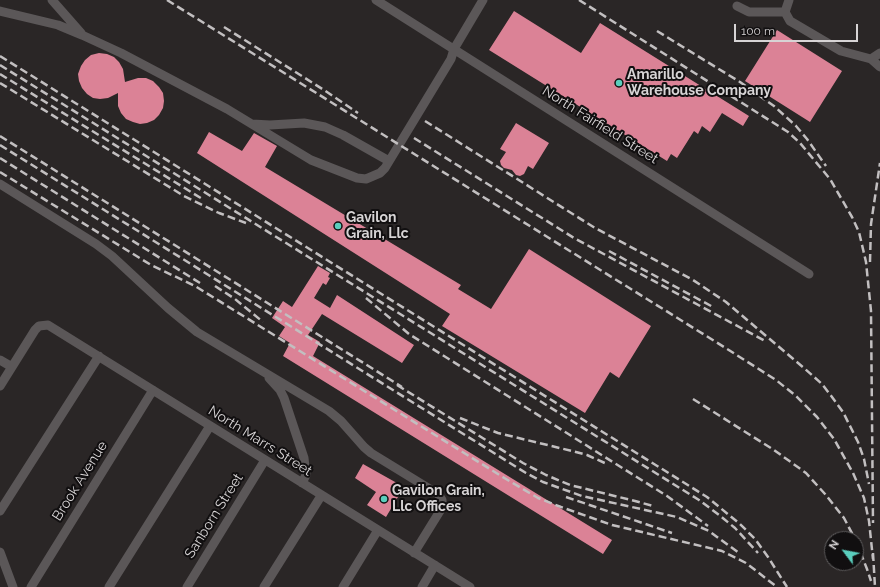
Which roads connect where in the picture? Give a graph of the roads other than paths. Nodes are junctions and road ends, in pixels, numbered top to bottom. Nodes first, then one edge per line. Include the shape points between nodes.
1 (52, 0) edge
2 (376, 0) edge
3 (483, 0) edge
4 (789, 0) edge
5 (737, 6) dead end
6 (0, 11) edge
7 (785, 12) junction
8 (82, 35) junction
9 (454, 48) junction
10 (880, 53) edge
11 (871, 59) junction
12 (880, 67) edge
13 (250, 124) junction
14 (389, 161) junction
15 (0, 184) edge
16 (808, 274) dead end
17 (99, 356) junction
18 (0, 360) edge
19 (12, 367) junction
20 (264, 372) junction
21 (0, 386) edge
22 (153, 390) junction
23 (210, 426) junction
24 (265, 460) junction
25 (302, 483) junction
26 (321, 496) junction
27 (0, 511) edge
28 (378, 530) junction
29 (0, 552) edge
30 (414, 553) junction
31 (435, 565) junction
32 (14, 587) edge
33 (31, 587) edge
34 (109, 587) edge
35 (187, 587) edge
36 (264, 587) edge
37 (343, 587) edge
38 (422, 587) edge
39 (470, 587) edge

1 - 8 street
2 - 9 street, North Fairfield Street
3 - 9 street
4 - 7 street
5 - 7 street via 750,12
6 - 8 street via 58,25
7 - 11 street via 790,21 841,51
8 - 13 street via 128,57
9 - 14 street via 451,60
9 - 16 street, North Fairfield Street
10 - 11 street
11 - 12 street
13 - 14 street via 304,123 325,127
13 - 14 street via 306,158 357,178 366,179 380,173
15 - 20 street via 96,244 197,332
17 - 19 street, North Marrs Street via 48,325 39,326
17 - 22 street, North Marrs Street
17 - 27 street
18 - 19 street
19 - 21 street
20 - 25 street via 284,398 304,458 306,475
20 - 30 street via 329,411 371,453 438,494 442,500 440,511
22 - 23 street, North Marrs Street
22 - 33 street, Brook Avenue
23 - 24 street, North Marrs Street
23 - 34 street
24 - 25 street, North Marrs Street
24 - 35 street, Sanborn Street
25 - 26 street, North Marrs Street
26 - 28 street, North Marrs Street
26 - 36 street
28 - 30 street, North Marrs Street
28 - 37 street
29 - 32 street
30 - 31 street, North Marrs Street
31 - 38 street
31 - 39 street, North Marrs Street

